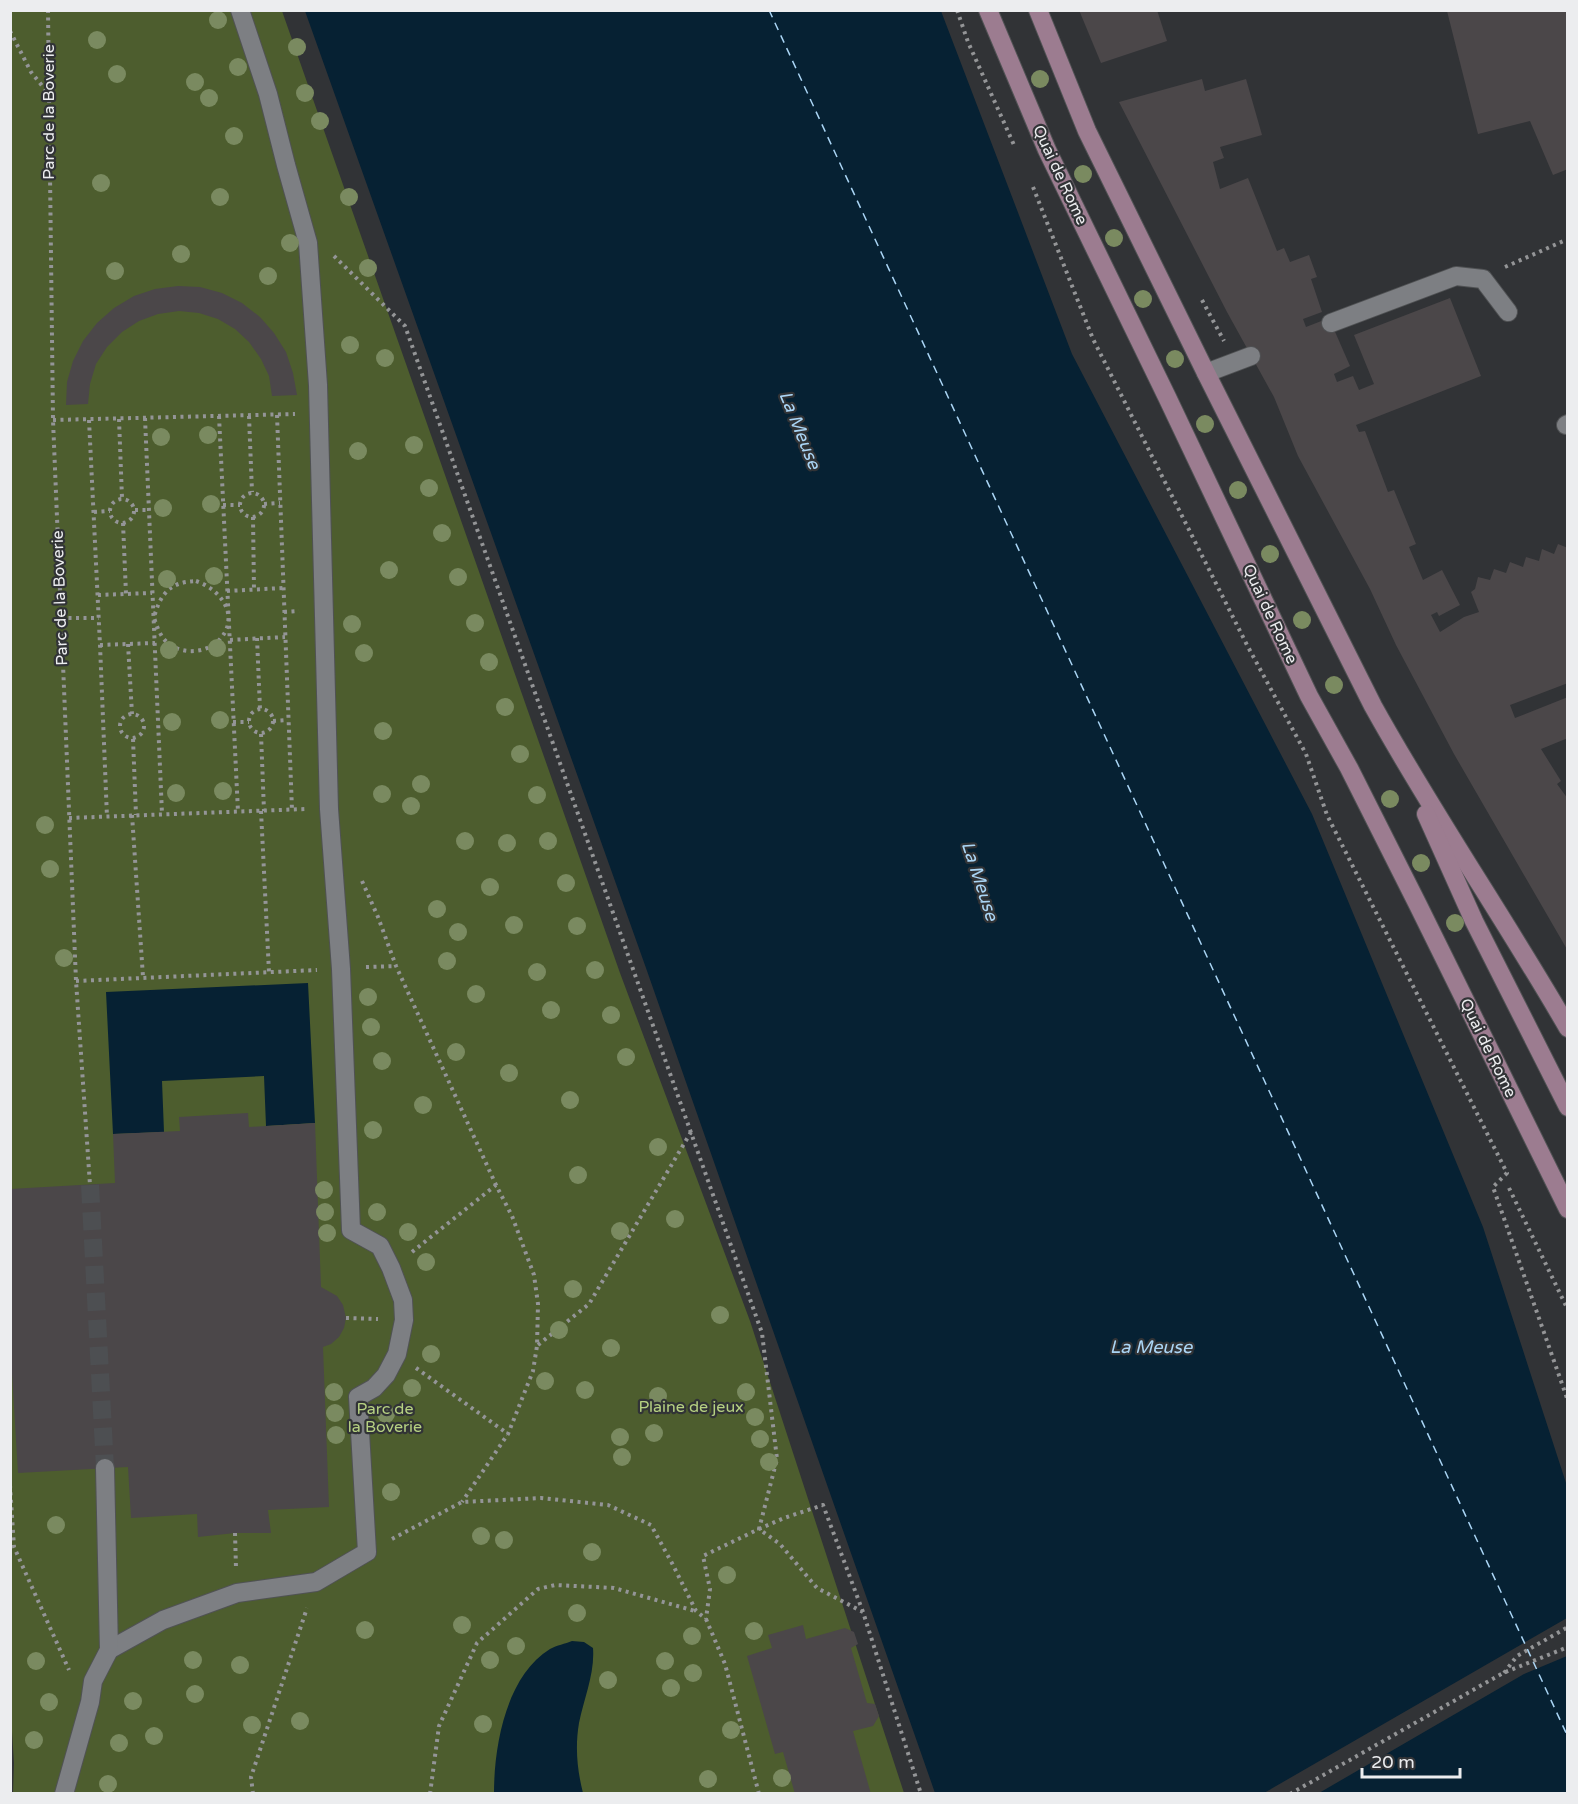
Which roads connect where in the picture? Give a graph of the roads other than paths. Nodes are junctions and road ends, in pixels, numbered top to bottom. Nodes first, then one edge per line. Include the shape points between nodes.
1 (240, 10) edge
2 (988, 10) edge
3 (1038, 10) edge
4 (1509, 312) dead end
5 (1331, 323) dead end
6 (1251, 356) dead end
7 (1206, 373) junction
8 (1394, 744) junction
9 (1568, 1028) edge
10 (1568, 1107) edge
11 (1568, 1209) edge
12 (105, 1468) tunnel mouth
13 (109, 1650) junction
14 (64, 1794) edge

1 - 13 street via 268,93 308,243 320,414 329,809 341,969 351,1230 380,1246 403,1300 404,1320 397,1354 386,1375 358,1397 367,1552 316,1582 237,1593 163,1620
2 - 11 main road, Quai de Rome via 1047,150 1309,696 1413,894
3 - 7 main road via 1087,130
4 - 5 street via 1483,279 1456,276
6 - 7 street
7 - 8 main road
8 - 9 main road
8 - 10 main road via 1474,921
12 - 13 street
13 - 14 street via 93,1681

